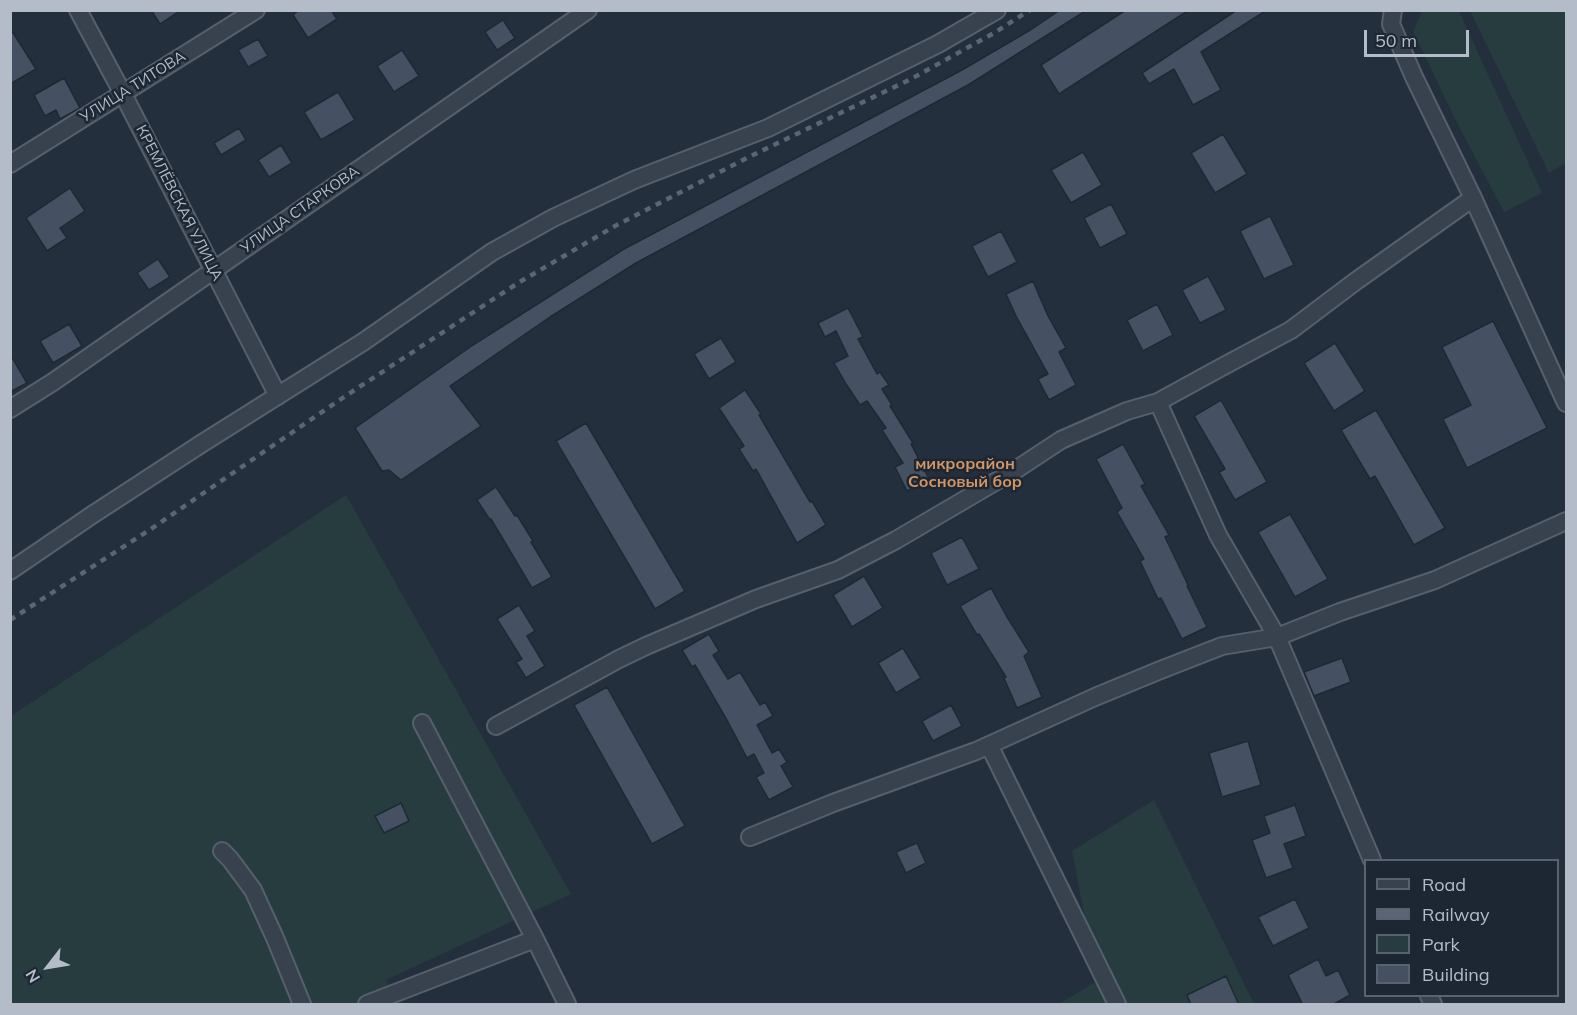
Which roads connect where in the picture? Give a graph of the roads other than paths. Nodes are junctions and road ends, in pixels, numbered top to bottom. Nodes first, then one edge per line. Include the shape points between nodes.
1 (78, 10) edge
2 (256, 10) edge
3 (588, 10) edge
4 (997, 10) edge
5 (1393, 10) edge
6 (123, 94) junction
7 (10, 164) edge
8 (1473, 198) junction
9 (213, 270) junction
10 (278, 396) junction
11 (1158, 402) junction
12 (1566, 403) edge
13 (10, 409) edge
14 (1566, 520) edge
15 (10, 571) edge
16 (1277, 637) junction
17 (422, 723) dead end
18 (496, 726) dead end
19 (989, 745) junction
20 (750, 837) dead end
21 (222, 851) dead end
22 (1371, 859) edge
23 (535, 939) junction
24 (302, 1005) edge
25 (368, 1005) edge
26 (567, 1005) edge
27 (1117, 1005) edge

1 - 6 street, КРЕМЛЁВСКАЯ УЛИЦА
2 - 6 street, УЛИЦА ТИТОВА
3 - 9 street, УЛИЦА СТАРКОВА
4 - 10 street via 938,44 768,128 634,180 553,218 492,252
5 - 8 street via 1391,24
6 - 7 street, УЛИЦА ТИТОВА
6 - 9 street, КРЕМЛЁВСКАЯ УЛИЦА
8 - 11 street via 1291,330
8 - 12 street
9 - 10 street, КРЕМЛЁВСКАЯ УЛИЦА
9 - 13 street, УЛИЦА СТАРКОВА
10 - 15 street
11 - 16 street via 1218,535
11 - 18 street via 1061,440 906,534 838,570 756,599 619,658
14 - 16 street via 1435,580
16 - 19 street via 1222,646
16 - 22 street
17 - 23 street
19 - 20 street
19 - 27 street
21 - 24 street via 253,890
23 - 25 street
23 - 26 street

